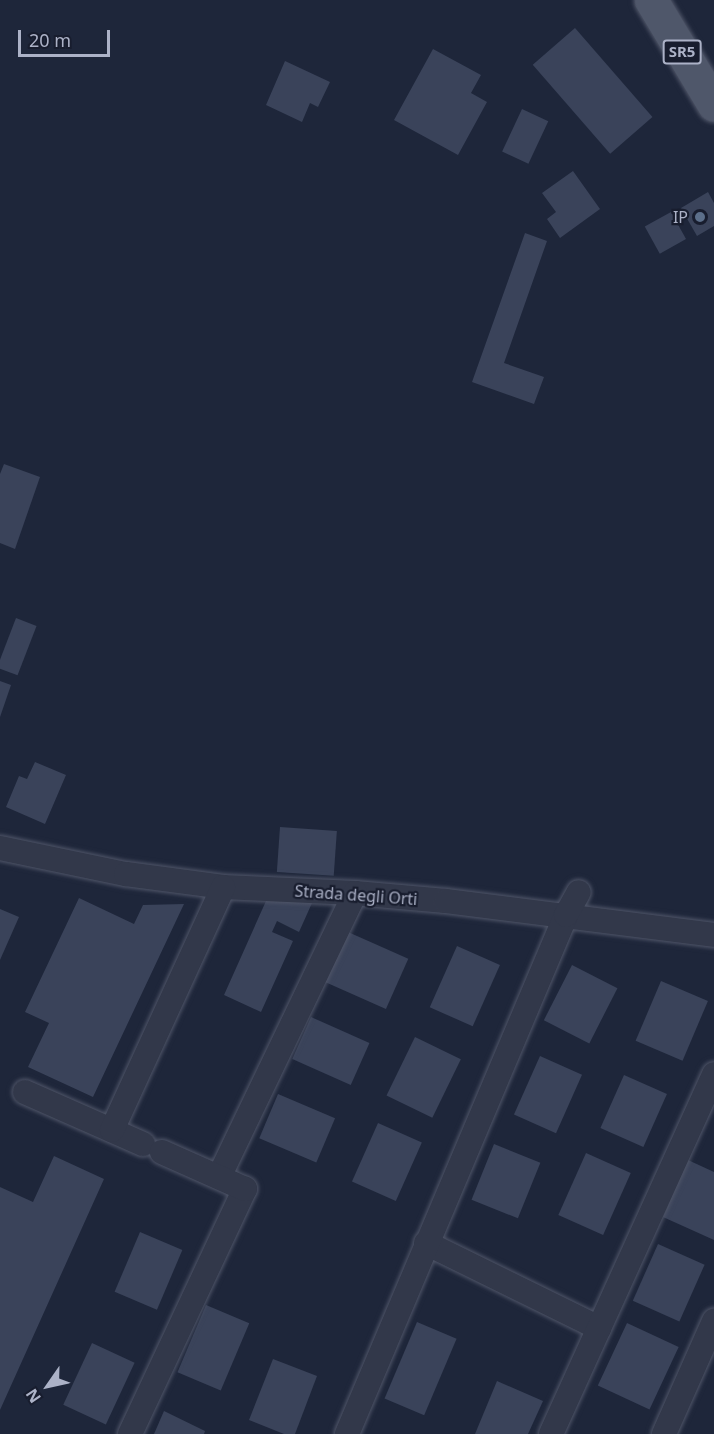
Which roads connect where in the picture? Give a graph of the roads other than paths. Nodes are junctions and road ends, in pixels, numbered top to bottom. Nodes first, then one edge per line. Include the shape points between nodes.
1 (651, 0) edge
2 (714, 105) edge
3 (0, 848) edge
4 (223, 887) junction
5 (579, 892) dead end
6 (355, 893) junction
7 (566, 915) junction
8 (714, 935) edge
9 (714, 1074) edge
10 (25, 1092) dead end
11 (112, 1130) junction
12 (219, 1177) junction
13 (426, 1243) junction
14 (714, 1321) edge
15 (598, 1328) junction
16 (130, 1434) edge
17 (347, 1434) edge
18 (551, 1434) edge
19 (664, 1434) edge

1 - 2 main road, SR5
3 - 4 street, Strada degli Orti via 126,874
4 - 6 street, Strada degli Orti
4 - 11 street
5 - 7 street
6 - 7 street, Strada degli Orti
6 - 12 street
7 - 8 street, Strada degli Orti
7 - 13 street
9 - 15 street
10 - 11 street
11 - 12 street
12 - 16 street via 245,1189
13 - 15 street
13 - 17 street
14 - 19 street
15 - 18 street

